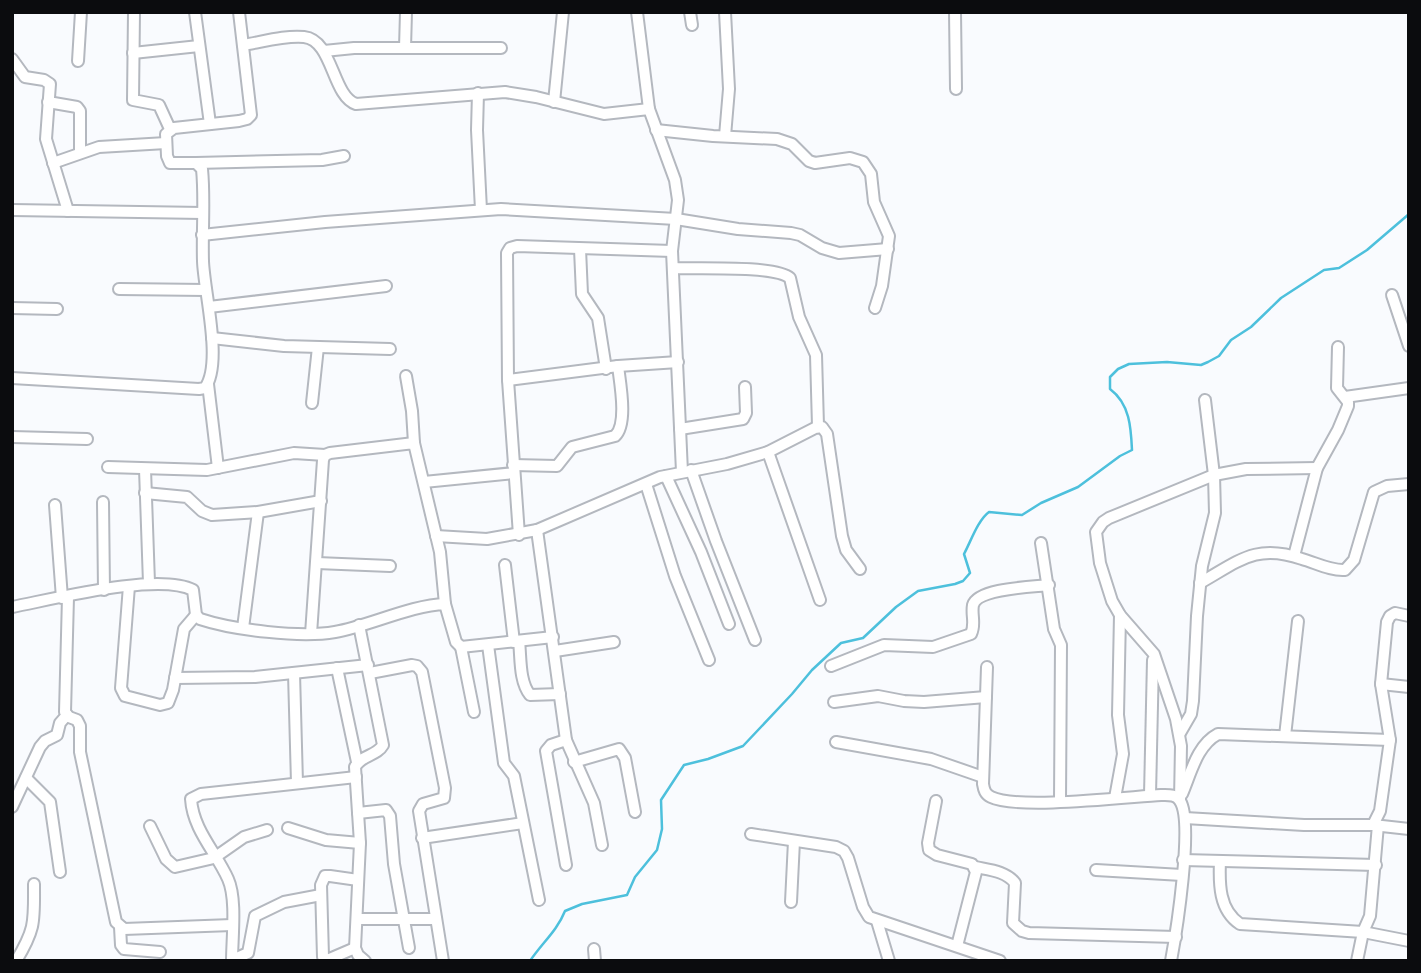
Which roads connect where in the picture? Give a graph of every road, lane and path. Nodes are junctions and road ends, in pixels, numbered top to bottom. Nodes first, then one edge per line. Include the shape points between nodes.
1 (81, 12) edge
2 (134, 12) edge
3 (195, 12) edge
4 (239, 12) edge
5 (406, 12) edge
6 (563, 12) edge
7 (637, 12) edge
8 (690, 12) edge
9 (725, 12) edge
10 (955, 12) edge
11 (692, 26) dead end
12 (243, 45) junction
13 (199, 46) junction
14 (405, 48) junction
15 (500, 48) dead end
16 (324, 51) junction
17 (133, 53) junction
18 (12, 59) edge
19 (78, 61) dead end
20 (956, 89) dead end
21 (478, 93) junction
22 (48, 102) junction
23 (554, 102) junction
24 (649, 109) junction
25 (210, 124) junction
26 (170, 129) junction
27 (656, 130) junction
28 (725, 136) junction
29 (166, 143) junction
30 (80, 153) junction
31 (344, 156) dead end
32 (53, 163) junction
33 (196, 163) junction
34 (12, 210) edge
35 (481, 210) junction
36 (68, 211) junction
37 (204, 213) junction
38 (676, 219) junction
39 (202, 235) junction
40 (580, 249) junction
41 (888, 249) junction
42 (672, 251) junction
43 (673, 268) junction
44 (386, 286) dead end
45 (119, 289) dead end
46 (206, 290) junction
47 (1392, 295) dead end
48 (209, 307) junction
49 (12, 308) edge
50 (875, 308) dead end
51 (57, 309) dead end
52 (212, 338) junction
53 (318, 346) junction
54 (1409, 346) edge
55 (1338, 347) dead end
56 (390, 348) dead end
57 (678, 362) junction
58 (618, 366) junction
59 (606, 369) junction
60 (406, 376) dead end
61 (12, 378) edge
62 (508, 380) junction
63 (208, 384) junction
64 (745, 387) dead end
65 (1409, 388) edge
66 (1345, 397) junction
67 (1205, 400) dead end
68 (312, 403) dead end
69 (818, 426) junction
70 (680, 429) junction
71 (12, 436) edge
72 (87, 439) dead end
73 (414, 443) junction
74 (768, 452) junction
75 (325, 455) junction
76 (108, 467) dead end
77 (218, 468) junction
78 (1317, 468) junction
79 (145, 469) junction
80 (514, 469) junction
81 (687, 471) junction
82 (1214, 475) junction
83 (666, 476) junction
84 (424, 482) junction
85 (646, 484) junction
86 (1409, 484) edge
87 (145, 493) junction
88 (321, 501) junction
89 (103, 502) dead end
90 (55, 505) dead end
91 (258, 512) junction
92 (537, 530) junction
93 (519, 535) junction
94 (436, 536) junction
95 (1041, 543) dead end
96 (1294, 555) junction
97 (317, 563) junction
98 (505, 565) dead end
99 (390, 566) dead end
100 (860, 569) dead end
101 (149, 583) junction
102 (1200, 583) junction
103 (1048, 585) junction
104 (129, 586) junction
105 (104, 590) junction
106 (65, 597) junction
107 (820, 600) dead end
108 (445, 604) junction
109 (12, 607) edge
110 (196, 615) junction
111 (1120, 615) junction
112 (1409, 616) edge
113 (1298, 621) dead end
114 (729, 624) dead end
115 (359, 625) junction
116 (243, 628) junction
117 (310, 634) junction
118 (553, 636) junction
119 (755, 640) dead end
120 (517, 641) junction
121 (614, 642) dead end
122 (488, 645) junction
123 (461, 647) junction
124 (555, 651) junction
125 (1153, 654) junction
126 (709, 660) dead end
127 (831, 666) dead end
128 (987, 667) dead end
129 (337, 668) junction
130 (369, 669) junction
131 (294, 673) junction
132 (175, 677) junction
133 (1381, 684) junction
134 (1409, 687) edge
135 (561, 694) junction
136 (986, 697) junction
137 (834, 702) dead end
138 (474, 712) dead end
139 (67, 715) junction
140 (1180, 733) junction
141 (1285, 736) junction
142 (566, 740) junction
143 (1390, 740) junction
144 (836, 743) dead end
145 (357, 762) junction
146 (574, 762) junction
147 (356, 777) junction
148 (983, 777) junction
149 (26, 778) junction
150 (297, 783) junction
151 (1150, 795) junction
152 (1115, 798) junction
153 (1180, 800) junction
154 (936, 801) dead end
155 (1060, 801) junction
156 (12, 807) edge
157 (635, 812) dead end
158 (358, 813) junction
159 (1185, 817) junction
160 (523, 824) junction
161 (1375, 825) junction
162 (150, 826) dead end
163 (288, 828) dead end
164 (1409, 830) edge
165 (267, 831) dead end
166 (751, 834) dead end
167 (422, 838) junction
168 (794, 841) junction
169 (360, 843) junction
170 (602, 845) dead end
171 (214, 858) junction
172 (1183, 860) junction
173 (1220, 861) junction
174 (566, 864) dead end
175 (1376, 865) junction
176 (975, 867) junction
177 (1096, 870) dead end
178 (60, 872) dead end
179 (1182, 875) junction
180 (358, 880) junction
181 (34, 884) dead end
182 (321, 895) junction
183 (539, 901) dead end
184 (791, 902) dead end
185 (357, 919) junction
186 (404, 919) junction
187 (436, 919) junction
188 (877, 921) junction
189 (232, 925) junction
190 (120, 927) junction
191 (1363, 932) junction
192 (1176, 937) junction
193 (1409, 941) edge
194 (957, 946) junction
195 (355, 948) junction
196 (409, 948) dead end
197 (160, 952) dead end
198 (327, 960) edge
199 (16, 961) edge
200 (232, 961) edge
201 (365, 961) edge
202 (443, 961) edge
203 (889, 961) edge
204 (1000, 961) edge
205 (1171, 961) edge
206 (1357, 961) edge

1 - 19 street
2 - 17 street
3 - 13 street
4 - 12 street
5 - 14 street
6 - 23 street
7 - 24 street
8 - 11 street
9 - 28 street via 729,77
10 - 20 street
12 - 16 street via 306,37
12 - 25 street via 251,115 247,120
13 - 17 street
13 - 25 street
14 - 15 street
14 - 16 street
16 - 21 street via 349,102 355,104
17 - 26 street via 133,100 159,105
18 - 22 street via 25,77 48,82
21 - 23 street via 505,92
21 - 35 street
22 - 30 street via 80,111
22 - 32 street via 46,139
23 - 24 street via 604,114
24 - 27 street
25 - 26 street
26 - 29 street
27 - 28 street
27 - 38 street via 675,180
28 - 41 street via 784,141 815,163 850,158 863,162 873,179 874,202 889,236
29 - 30 street via 99,146
29 - 33 street via 170,163
30 - 32 street
31 - 33 street
32 - 36 street
33 - 37 street via 202,174
34 - 36 street
35 - 38 street
35 - 39 street
36 - 37 street
37 - 39 street
38 - 41 street via 791,233 839,253
38 - 42 street
39 - 46 street
40 - 42 street
40 - 59 street via 582,294 598,318
40 - 62 street via 510,248
41 - 50 street
42 - 43 street
43 - 57 street
43 - 69 street via 759,271 790,278 799,317 816,355
44 - 48 street
45 - 46 street
46 - 48 street
47 - 54 street
48 - 52 street
49 - 51 street
52 - 53 street
52 - 63 street
53 - 56 street
53 - 68 street
55 - 66 street via 1337,388
57 - 58 street
57 - 70 street
58 - 59 street
58 - 80 street via 622,421 615,436 572,447 557,466
59 - 62 street
60 - 73 street
61 - 63 street via 199,389
62 - 80 street
63 - 77 street
64 - 70 street via 743,419
65 - 66 street
66 - 78 street via 1345,415
67 - 82 street
69 - 74 street
69 - 100 street via 827,434 844,545
70 - 81 street
71 - 72 street
73 - 75 street
73 - 84 street
74 - 81 street
74 - 107 street
75 - 77 street via 294,453
75 - 88 street
76 - 79 street
77 - 79 street
78 - 82 street via 1246,469
78 - 96 street
79 - 87 street
80 - 84 street
80 - 93 street
81 - 83 street
81 - 119 street
82 - 102 street via 1215,513
82 - 111 street via 1109,518 1098,527 1100,563
83 - 85 street
83 - 114 street
84 - 94 street
85 - 92 street
85 - 126 street via 675,576
86 - 96 street via 1374,492 1349,568 1340,571
87 - 91 street via 187,497 212,515
87 - 101 street
88 - 91 street
88 - 97 street
89 - 105 street
90 - 106 street
91 - 116 street
92 - 93 street
92 - 118 street
93 - 94 street via 487,539
94 - 108 street
95 - 103 street
96 - 102 street via 1257,553
97 - 99 street
97 - 117 street
98 - 120 street
101 - 104 street
101 - 110 street via 183,584 193,590
102 - 140 street via 1194,701
103 - 127 street via 978,597 973,604 974,627 964,637 933,647 884,645
103 - 155 street via 1062,661
104 - 105 street
104 - 132 street via 122,693 165,706
105 - 106 street
106 - 109 street
106 - 139 street
108 - 115 street
108 - 123 street
110 - 116 street via 208,622
110 - 132 street via 184,629
111 - 125 street
111 - 152 street via 1118,715 1123,754
112 - 133 street via 1390,616
113 - 141 street
115 - 117 street
115 - 130 street
116 - 117 street
118 - 120 street
118 - 124 street
120 - 122 street
120 - 135 street via 527,692
121 - 124 street
122 - 123 street
122 - 160 street via 504,763 514,776
123 - 138 street
124 - 135 street
125 - 140 street
125 - 151 street
128 - 136 street
129 - 130 street
129 - 131 street
129 - 145 street
130 - 145 street via 383,745
130 - 167 street via 420,668 446,792 442,800 420,806
131 - 132 street
131 - 150 street
133 - 134 street
133 - 143 street
135 - 142 street
136 - 137 street via 924,702 878,695
136 - 148 street
139 - 149 street via 55,737 40,747
139 - 190 street via 80,726 80,752
140 - 153 street
141 - 143 street
141 - 153 street via 1218,734 1208,740
142 - 146 street
142 - 174 street via 546,751
143 - 161 street
144 - 148 street via 930,759
145 - 147 street
146 - 157 street via 620,749
146 - 170 street via 594,803
147 - 150 street
147 - 158 street
148 - 155 street via 984,790 994,798
149 - 156 street
149 - 178 street via 50,802
150 - 171 street via 194,796 191,805
151 - 152 street
151 - 153 street via 1174,795
152 - 155 street
153 - 159 street
154 - 176 street via 929,850
158 - 169 street
158 - 186 street via 389,813
159 - 161 street
159 - 172 street
160 - 167 street
160 - 183 street
161 - 164 street
161 - 175 street
162 - 171 street via 170,865 180,867
163 - 169 street via 326,840
165 - 171 street via 244,837
166 - 168 street
167 - 187 street
168 - 184 street
168 - 188 street via 844,851 866,914
169 - 180 street
171 - 189 street via 229,880
172 - 173 street
172 - 179 street
173 - 175 street
173 - 191 street via 1221,894 1230,915 1240,924
175 - 191 street via 1370,916
176 - 192 street via 1013,879 1013,923 1022,932
176 - 194 street
177 - 179 street
179 - 192 street
180 - 182 street via 325,876
180 - 185 street
181 - 199 street via 31,936
182 - 198 street via 321,949
182 - 200 street via 284,902 255,916 248,953
185 - 186 street
185 - 195 street
186 - 187 street
186 - 196 street
187 - 202 street
188 - 194 street
188 - 203 street
189 - 190 street
189 - 200 street
190 - 197 street via 124,949
191 - 193 street
191 - 206 street
192 - 205 street
194 - 204 street
195 - 198 street
195 - 201 street

